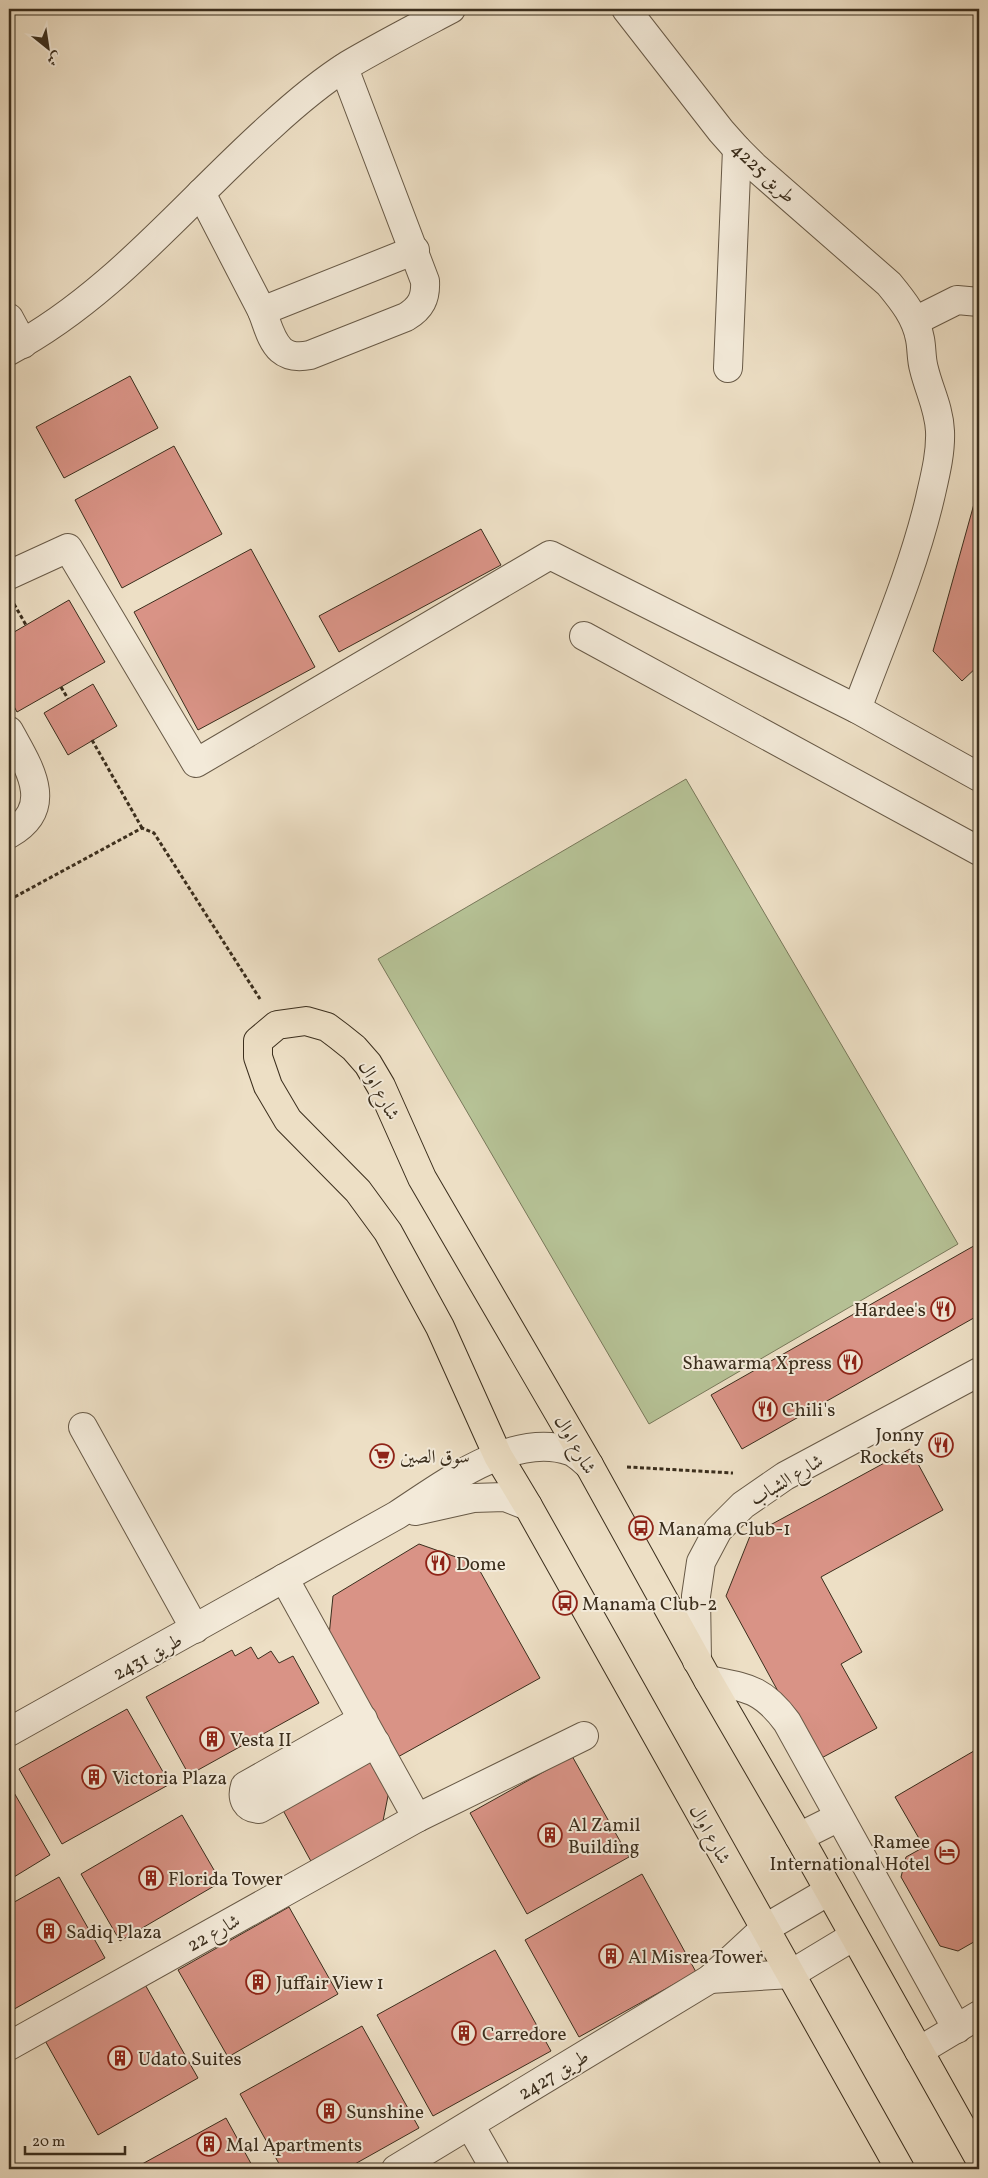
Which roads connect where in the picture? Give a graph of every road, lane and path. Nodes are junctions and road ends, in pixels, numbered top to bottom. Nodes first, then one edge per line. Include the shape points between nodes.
1 (451, 9) edge
2 (626, 9) edge
3 (344, 68) junction
4 (737, 148) junction
5 (201, 193) junction
6 (415, 250) junction
7 (979, 302) edge
8 (262, 312) junction
9 (9, 318) edge
10 (915, 321) junction
11 (16, 347) edge
12 (728, 368) dead end
13 (9, 575) edge
14 (13, 602) dead end
15 (26, 625) dead end
16 (584, 636) dead end
17 (61, 687) dead end
18 (68, 699) dead end
19 (857, 709) junction
20 (9, 731) edge
21 (92, 740) dead end
22 (979, 776) edge
23 (142, 828) junction
24 (9, 834) edge
25 (979, 851) edge
26 (9, 900) edge
27 (277, 1025) junction
28 (979, 1372) edge
29 (83, 1426) dead end
30 (498, 1456) junction
31 (589, 1465) junction
32 (739, 1473) dead end
33 (528, 1506) junction
34 (397, 1515) junction
35 (284, 1578) junction
36 (195, 1629) junction
37 (703, 1670) junction
38 (363, 1719) junction
39 (9, 1732) edge
40 (584, 1736) dead end
41 (376, 1743) junction
42 (839, 1817) junction
43 (417, 1818) junction
44 (799, 1837) junction
45 (829, 1891) junction
46 (764, 1929) junction
47 (854, 1936) junction
48 (791, 1974) junction
49 (710, 1979) junction
50 (968, 2022) edge
51 (9, 2046) edge
52 (919, 2051) junction
53 (470, 2124) junction
54 (979, 2158) edge
55 (396, 2169) edge
56 (495, 2169) edge
57 (900, 2169) edge

1 - 3 street
2 - 4 street, طريق 4225
3 - 5 street via 272,125
3 - 6 street
4 - 10 street, طريق 4225 via 889,284
4 - 12 street
5 - 8 street
5 - 11 street via 71,313
6 - 8 street
6 - 8 street via 426,292 416,311 406,317 300,357 282,350 276,343
7 - 10 street via 957,300
9 - 11 street
10 - 19 street, طريق 4225 via 927,382 939,415 939,450 918,543
13 - 19 street via 68,548 196,763 550,555
14 - 15 path
16 - 25 street
17 - 18 path
19 - 22 street
20 - 24 street via 35,782 36,796 33,810 25,822
21 - 23 path
23 - 26 path
23 - 27 path via 154,833
27 - 30 main road, شارع اوال via 258,1041 258,1057 268,1086 288,1120 358,1191 388,1232 440,1326
27 - 31 main road, شارع اوال via 306,1020 327,1027 368,1064 422,1178
28 - 37 street, شارع الشباب via 786,1476 742,1505 718,1530 701,1562 696,1596
29 - 36 street
30 - 31 street, طريق 2431 via 530,1447 552,1447 572,1452
30 - 33 main road, شارع اوال
30 - 34 street, طريق 2431 via 451,1480
31 - 32 path
31 - 37 main road, شارع اوال
33 - 34 street, طريق 2431 via 505,1497 473,1498
33 - 46 main road, شارع اوال
34 - 35 street, طريق 2431
35 - 36 street, طريق 2431
35 - 38 street
36 - 39 street, طريق 2431
37 - 42 street via 763,1695 776,1707
37 - 44 main road, شارع اوال
38 - 41 street
38 - 41 street via 245,1786 245,1802 249,1807 260,1809
40 - 43 street, شارع 22
41 - 43 street
42 - 44 street
42 - 50 street
43 - 51 street, شارع 22
44 - 45 main road, شارع اوال
45 - 46 street, طريق 2427
45 - 47 main road, شارع اوال
46 - 48 main road, شارع اوال
46 - 49 street, طريق 2427
47 - 48 street, طريق 2427
47 - 52 main road, شارع اوال
48 - 49 street, طريق 2427
48 - 57 main road, شارع اوال
49 - 53 street, طريق 2427
50 - 52 street
52 - 54 main road, شارع اوال
53 - 55 street, طريق 2427
53 - 56 street

